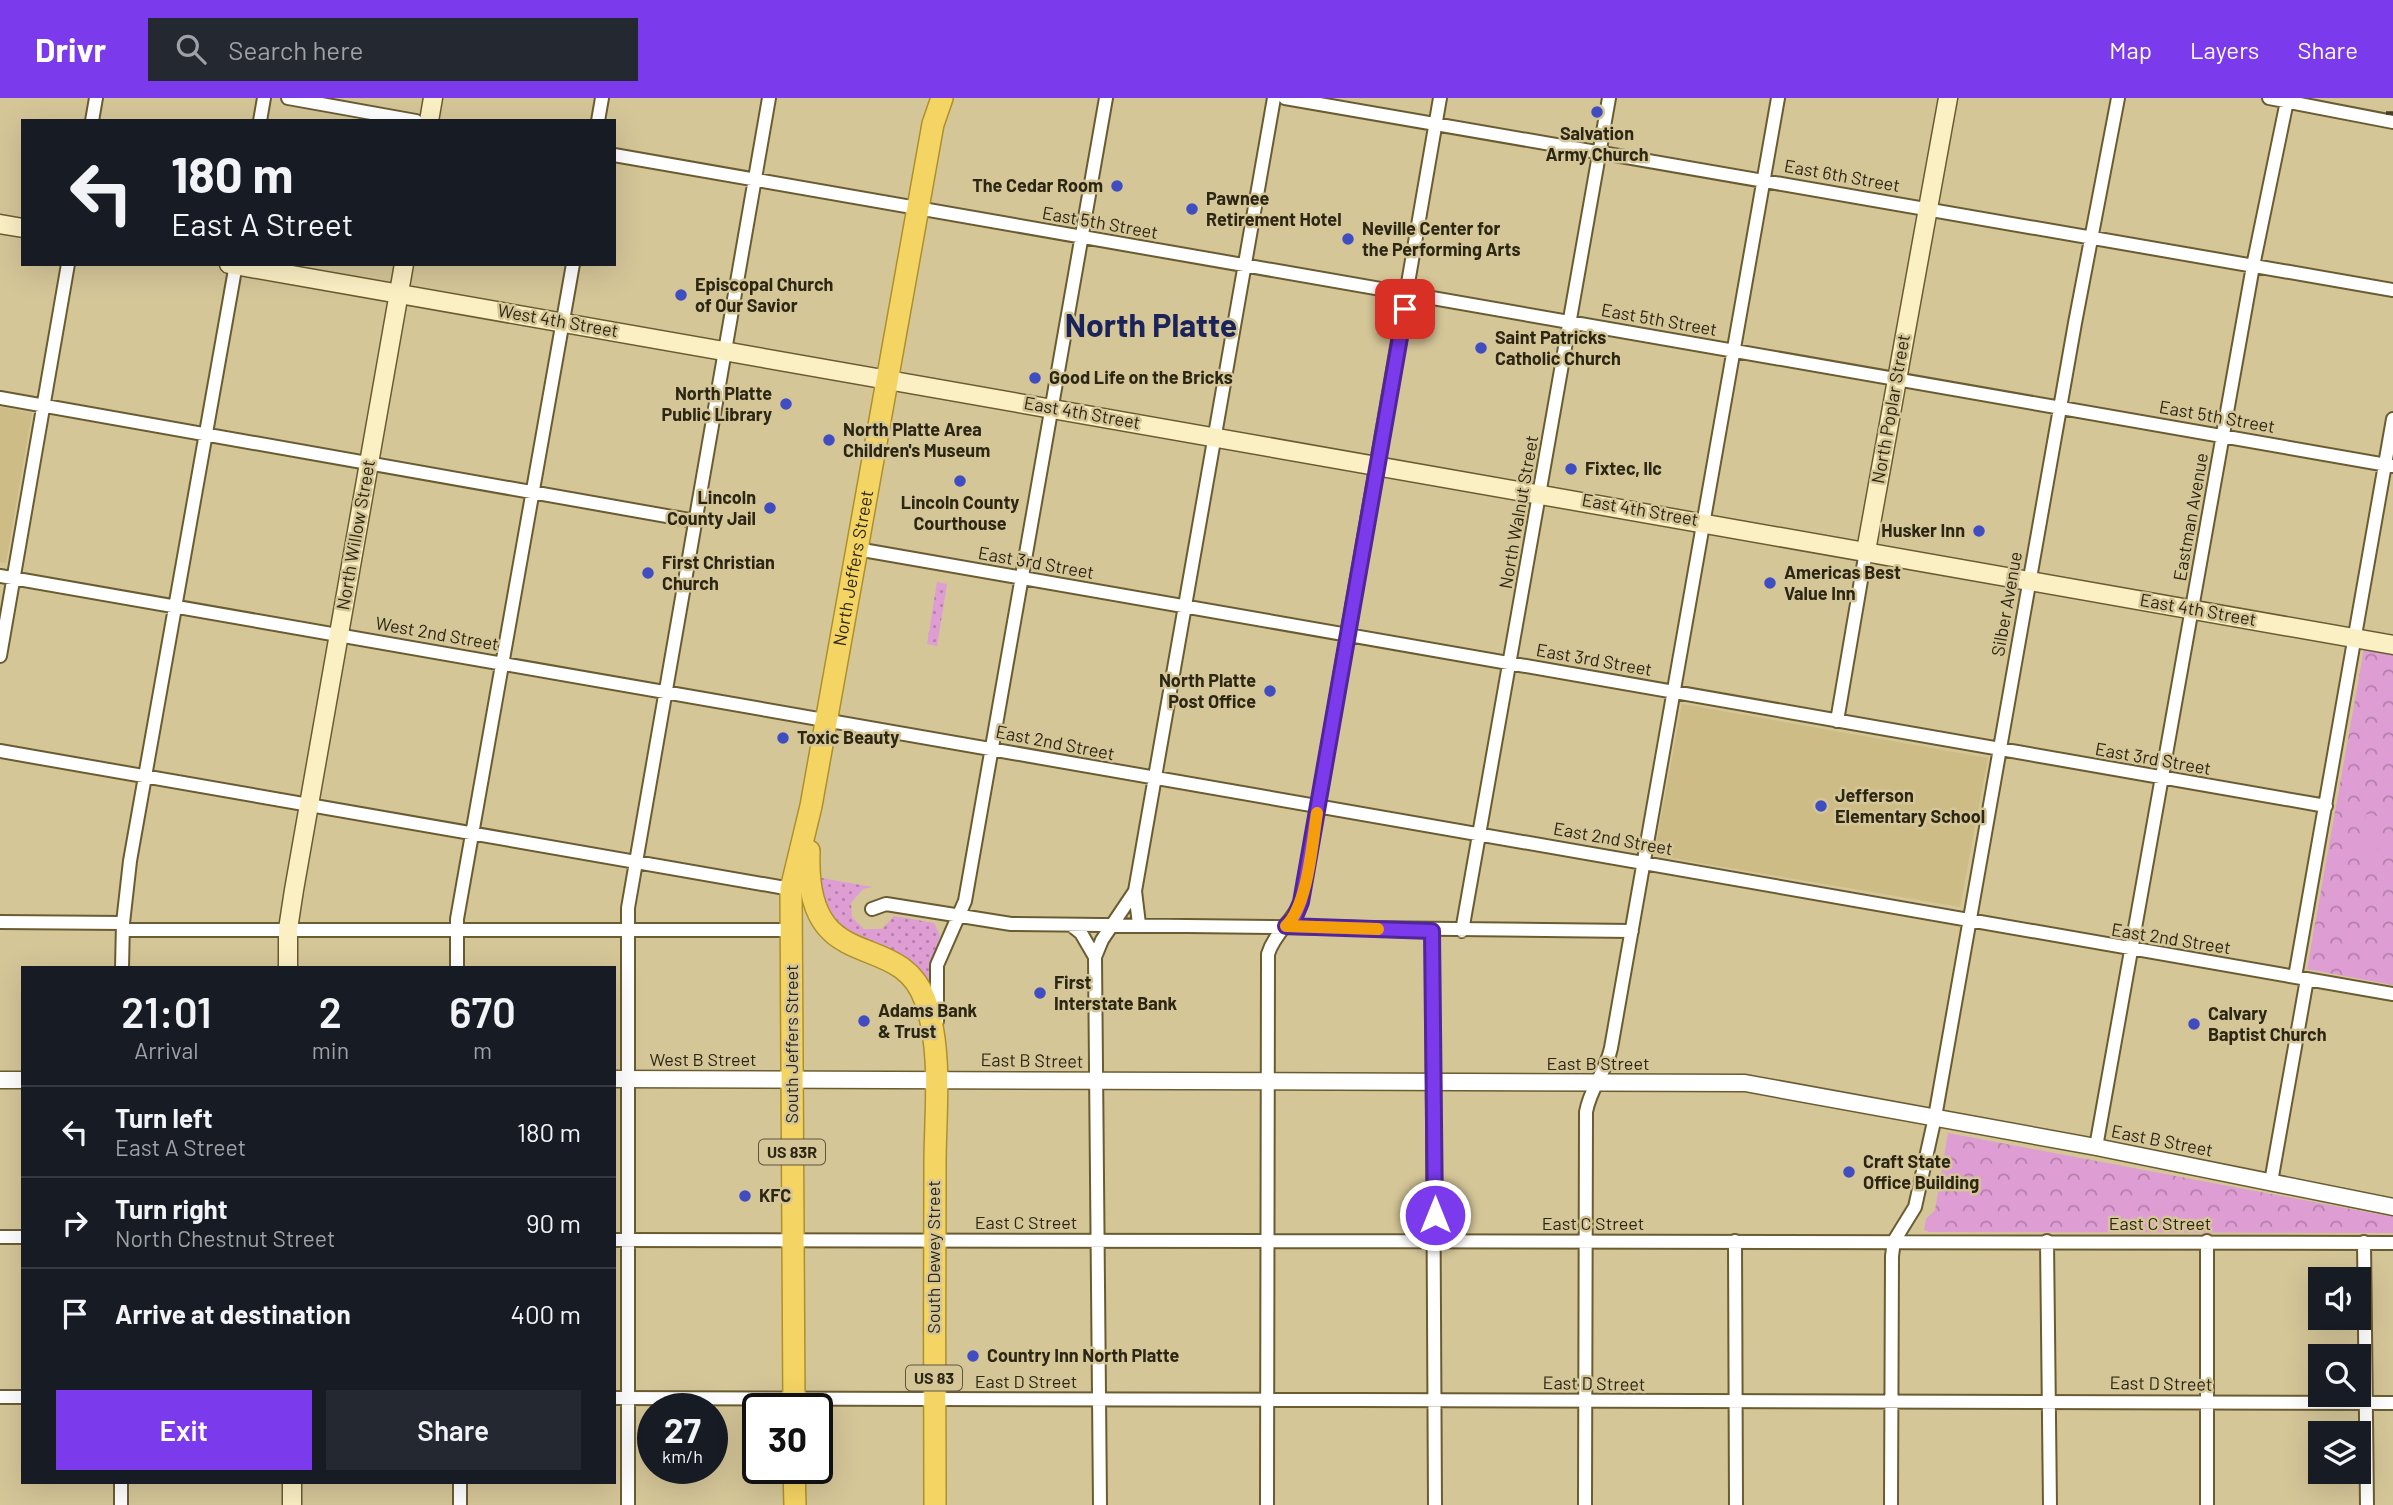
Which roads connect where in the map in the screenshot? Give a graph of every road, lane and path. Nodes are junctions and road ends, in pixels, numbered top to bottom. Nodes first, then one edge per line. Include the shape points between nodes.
1 (96, 98) edge
2 (264, 98) edge
3 (288, 98) edge
4 (433, 98) edge
5 (601, 98) edge
6 (769, 98) edge
7 (933, 98) edge
8 (942, 98) edge
9 (1106, 98) edge
10 (1274, 98) edge
11 (1286, 98) edge
12 (1440, 98) edge
13 (1609, 98) edge
14 (1778, 98) edge
15 (1948, 98) edge
16 (2118, 98) edge
17 (2269, 98) edge
18 (2287, 101) junction
19 (92, 119) edge
20 (260, 119) edge
21 (405, 119) edge
22 (429, 119) edge
23 (598, 119) edge
24 (2393, 122) edge
25 (933, 124) junction
26 (1436, 125) junction
27 (1600, 153) junction
28 (616, 155) edge
29 (755, 180) junction
30 (1765, 180) junction
31 (918, 208) junction
32 (1928, 209) junction
33 (0, 224) edge
34 (21, 228) edge
35 (1080, 237) junction
36 (2091, 238) junction
37 (1244, 265) junction
38 (68, 266) edge
39 (234, 266) edge
40 (240, 266) edge
41 (404, 266) edge
42 (573, 266) edge
43 (2253, 266) junction
44 (2393, 290) edge
45 (399, 293) junction
46 (1407, 293) junction
47 (563, 322) junction
48 (1570, 322) junction
49 (725, 351) junction
50 (1733, 351) junction
51 (887, 379) junction
52 (1896, 380) junction
53 (0, 398) edge
54 (44, 406) junction
55 (1049, 407) junction
56 (2060, 408) junction
57 (2393, 419) edge
58 (207, 434) junction
59 (2224, 435) junction
60 (1213, 436) junction
61 (369, 463) junction
62 (2389, 465) edge
63 (1379, 466) junction
64 (533, 492) junction
65 (1540, 493) junction
66 (695, 521) junction
67 (1703, 521) junction
68 (857, 549) junction
69 (1867, 551) junction
70 (0, 576) edge
71 (1021, 578) junction
72 (14, 579) junction
73 (2029, 580) junction
74 (175, 606) junction
75 (1184, 608) junction
76 (2193, 609) junction
77 (339, 634) junction
78 (1348, 635) junction
79 (2356, 638) junction
80 (2393, 645) edge
81 (0, 656) edge
82 (501, 663) junction
83 (1510, 664) junction
84 (664, 692) junction
85 (1673, 692) junction
86 (1838, 720) junction
87 (827, 721) junction
88 (992, 748) junction
89 (2000, 750) junction
90 (0, 751) edge
91 (147, 776) junction
92 (2163, 778) junction
93 (1154, 779) junction
94 (309, 805) junction
95 (811, 806) junction
96 (1318, 806) junction
97 (2326, 806) junction
98 (472, 834) junction
99 (1480, 834) junction
100 (635, 862) junction
101 (1643, 862) junction
102 (791, 889) junction
103 (1135, 891) junction
104 (872, 909) dead end
105 (957, 916) junction
106 (1970, 921) junction
107 (0, 922) edge
108 (1071, 925) junction
109 (1139, 925) junction
110 (123, 926) junction
111 (1111, 926) junction
112 (1286, 926) junction
113 (288, 929) junction
114 (456, 929) junction
115 (627, 930) junction
116 (791, 930) junction
117 (1432, 931) junction
118 (1462, 931) junction
119 (1632, 931) junction
120 (2132, 951) junction
121 (1095, 957) junction
122 (122, 966) edge
123 (288, 966) edge
124 (457, 966) edge
125 (2301, 978) junction
126 (2393, 995) edge
127 (927, 1004) joint
128 (933, 1051) junction
129 (621, 1079) edge
130 (792, 1079) junction
131 (934, 1079) junction
132 (0, 1080) edge
133 (21, 1080) edge
134 (1096, 1082) junction
135 (1267, 1083) junction
136 (1434, 1083) junction
137 (1598, 1083) junction
138 (1935, 1117) junction
139 (2096, 1147) junction
140 (2271, 1182) junction
141 (2393, 1207) edge
142 (0, 1237) edge
143 (21, 1237) edge
144 (621, 1240) edge
145 (793, 1240) junction
146 (934, 1240) junction
147 (1098, 1240) junction
148 (1266, 1241) junction
149 (1435, 1241) junction
150 (1586, 1241) junction
151 (1735, 1241) junction
152 (1894, 1241) junction
153 (2047, 1241) junction
154 (2207, 1241) junction
155 (2364, 1242) junction
156 (2393, 1243) edge
157 (2365, 1344) edge
158 (794, 1393) edge
159 (0, 1397) edge
160 (21, 1397) edge
161 (621, 1399) edge
162 (1100, 1399) junction
163 (934, 1400) junction
164 (1266, 1400) junction
165 (1435, 1400) junction
166 (2049, 1401) junction
167 (742, 1402) edge
168 (1585, 1402) junction
169 (1891, 1402) junction
170 (2207, 1402) junction
171 (833, 1403) edge
172 (1736, 1403) junction
173 (2308, 1403) edge
174 (2371, 1403) edge
175 (2393, 1403) edge
176 (2365, 1407) edge
177 (121, 1484) edge
178 (292, 1484) edge
179 (460, 1484) edge
180 (794, 1484) edge
181 (121, 1505) edge
182 (292, 1505) edge
183 (460, 1505) edge
184 (628, 1505) edge
185 (795, 1505) edge
186 (935, 1505) edge
187 (1100, 1505) edge
188 (1267, 1505) edge
189 (1435, 1505) edge
190 (1585, 1505) edge
191 (1736, 1505) edge
192 (1891, 1505) edge
193 (2050, 1505) edge
194 (2207, 1505) edge
195 (2367, 1505) edge

1 - 19 street
2 - 20 street
3 - 21 street
4 - 22 main road
5 - 23 street
6 - 29 street
7 - 25 highway, North Jeffers Street / US 83
8 - 25 highway, North Jeffers Street / US 83
9 - 35 street, South Dewey Street
10 - 37 street
11 - 26 street, East 6th Street
12 - 26 street
13 - 27 street, North Walnut Street
14 - 30 street
15 - 32 main road, North Poplar Street
16 - 36 street, Silber Avenue
17 - 18 street
18 - 24 street
18 - 43 street, Eastman Avenue
25 - 31 highway, North Jeffers Street / US 83
26 - 27 street, East 6th Street
26 - 46 street
27 - 30 street, East 6th Street
27 - 48 street, North Walnut Street
28 - 29 street, East 5th Street
29 - 31 street, East 5th Street
29 - 49 street
30 - 32 street, East 6th Street
30 - 50 street
31 - 35 street, East 5th Street
31 - 51 highway, North Jeffers Street / US 83
32 - 36 street, East 6th Street
32 - 52 main road, North Poplar Street
33 - 34 main road
35 - 37 street, East 5th Street
35 - 55 street, South Dewey Street
36 - 43 street, East 6th Street
36 - 56 street, Silber Avenue
37 - 46 street, East 5th Street
37 - 60 street
38 - 54 street
39 - 58 street
40 - 45 main road, West 4th Street
41 - 45 main road, North Willow Street
42 - 47 street
43 - 44 street, East 6th Street
43 - 59 street, Eastman Avenue
45 - 47 main road, West 4th Street
45 - 61 main road, North Willow Street
46 - 48 street, East 5th Street
46 - 63 street
47 - 49 main road, West 4th Street
47 - 64 street
48 - 50 street, East 5th Street
48 - 65 street, North Walnut Street
49 - 51 main road, West 4th Street
49 - 66 street
50 - 52 street, East 5th Street
50 - 67 street
51 - 55 main road, East 4th Street
51 - 68 highway, North Jeffers Street / US 83
52 - 56 street, East 5th Street
52 - 69 main road, North Poplar Street
53 - 54 street
54 - 58 street
54 - 72 street
55 - 60 main road, East 4th Street
55 - 71 street, South Dewey Street
56 - 59 street, East 5th Street
56 - 73 street, Silber Avenue
57 - 62 street
58 - 61 street
58 - 74 street
59 - 62 street, East 5th Street
59 - 76 street, Eastman Avenue
60 - 63 main road, East 4th Street
60 - 75 street
61 - 64 street
61 - 77 main road, North Willow Street
62 - 79 street
63 - 65 main road, East 4th Street
63 - 78 street
64 - 66 street
64 - 82 street
65 - 67 main road, East 4th Street
65 - 83 street, North Walnut Street
66 - 84 street
67 - 69 main road, East 4th Street
67 - 85 street
68 - 71 street, East 3rd Street
68 - 87 highway, North Jeffers Street / US 83
69 - 73 main road, East 4th Street
69 - 86 street, North Poplar Street
70 - 72 street, West 2nd Street
71 - 75 street, East 3rd Street
71 - 88 street, South Dewey Street
72 - 74 street, West 2nd Street
72 - 81 street
73 - 76 main road, East 4th Street
73 - 89 street, Silber Avenue
74 - 77 street, West 2nd Street
74 - 91 street
75 - 78 street, East 3rd Street
75 - 93 street
76 - 79 main road, East 4th Street
76 - 92 street, Eastman Avenue
77 - 82 street, West 2nd Street
77 - 94 main road, North Willow Street
78 - 83 street, East 3rd Street
78 - 96 street
79 - 80 main road, East 4th Street
79 - 97 street
82 - 84 street, West 2nd Street
82 - 98 street
83 - 85 street, East 3rd Street
83 - 99 street, North Walnut Street
84 - 87 street, West 2nd Street
84 - 100 street
85 - 86 street, East 3rd Street
85 - 101 street
86 - 89 street, East 3rd Street
87 - 88 street, East 2nd Street
87 - 95 highway, North Jeffers Street / US 83
88 - 93 street, East 2nd Street
88 - 105 street, South Dewey Street via 965,901
89 - 92 street, East 3rd Street
89 - 106 street, Silber Avenue
90 - 91 street
91 - 94 street
91 - 110 street
92 - 97 street, East 3rd Street
92 - 120 street, Eastman Avenue
93 - 96 street, East 2nd Street
93 - 103 street
94 - 98 street
94 - 113 main road, North Willow Street
95 - 102 highway, North Jeffers Street / US 83R
95 - 127 highway, North Jeffers Street / US 83 via 809,886 822,923 844,941 903,970
96 - 99 street, East 2nd Street
96 - 112 street via 1301,902
97 - 125 street
98 - 100 street
98 - 114 street
99 - 101 street, East 2nd Street
99 - 118 street, North Walnut Street
100 - 102 street
100 - 115 street
101 - 106 street, East 2nd Street
101 - 119 street
102 - 116 highway, South Jeffers Street / US 83R
103 - 109 street
103 - 111 street
104 - 105 street via 886,904
105 - 108 street via 1011,924
105 - 128 street, South Dewey Street via 937,965 937,1042
106 - 120 street, East 2nd Street
106 - 138 street, Silber Avenue
107 - 110 street
108 - 111 street
108 - 121 street
109 - 111 street
109 - 112 street
110 - 113 street
110 - 122 street
111 - 121 street
112 - 117 street
112 - 135 street via 1271,942 1268,954
113 - 114 street
113 - 123 main road, North Willow Street
114 - 115 street
114 - 124 street
115 - 116 street
115 - 129 street
116 - 130 highway, South Jeffers Street / US 83R
117 - 118 street
117 - 136 street
118 - 119 street
119 - 137 street via 1608,1062
120 - 125 street, East 2nd Street
120 - 139 street, Eastman Avenue
121 - 134 street
125 - 126 street, East 2nd Street
125 - 140 street
127 - 128 highway, South Dewey Street / US 83
128 - 131 highway, South Dewey Street / US 83
129 - 130 street, West B Street
129 - 144 street
130 - 131 street, East B Street
130 - 145 highway, South Jeffers Street / US 83R
131 - 134 street, East B Street
131 - 146 highway, South Dewey Street / US 83
132 - 133 street
134 - 135 street, East B Street
134 - 147 street
135 - 136 street, East B Street
135 - 148 street
136 - 137 street, East B Street
136 - 149 street
137 - 138 street, East B Street via 1745,1083
137 - 150 street via 1589,1095 1586,1112
138 - 139 street, East B Street
138 - 152 street, Silber Avenue via 1915,1207
139 - 140 street, East B Street
140 - 141 street, East B Street
142 - 143 street
144 - 145 street, East C Street
144 - 161 street
145 - 146 street, East C Street
145 - 158 highway, South Jeffers Street / US 83R
146 - 147 street, East C Street
146 - 163 highway, South Dewey Street / US 83
147 - 148 street, East C Street
147 - 162 street
148 - 149 street, East C Street
148 - 164 street
149 - 150 street, East C Street
149 - 165 street
150 - 151 street, East C Street
150 - 168 street
151 - 152 street, East C Street
151 - 172 street
152 - 153 street, East C Street
152 - 169 street
153 - 154 street, East C Street
153 - 166 street
154 - 155 street, East C Street
154 - 170 street
155 - 156 street, East C Street
155 - 157 street
159 - 160 street
161 - 167 street, East D Street
161 - 184 street
162 - 163 street, East D Street
162 - 164 street, East D Street
162 - 187 street
163 - 171 street, East D Street
163 - 186 highway, South Dewey Street / US 83
164 - 165 street, East D Street
164 - 188 street
165 - 168 street, East D Street
165 - 189 street
166 - 169 street, East D Street
166 - 170 street, East D Street
166 - 193 street
168 - 172 street, East D Street
168 - 190 street
169 - 172 street, East D Street
169 - 192 street
170 - 173 street, East D Street
170 - 194 street
172 - 191 street
174 - 175 street, East D Street
176 - 195 street
177 - 181 street
178 - 182 main road
179 - 183 street
180 - 185 highway

